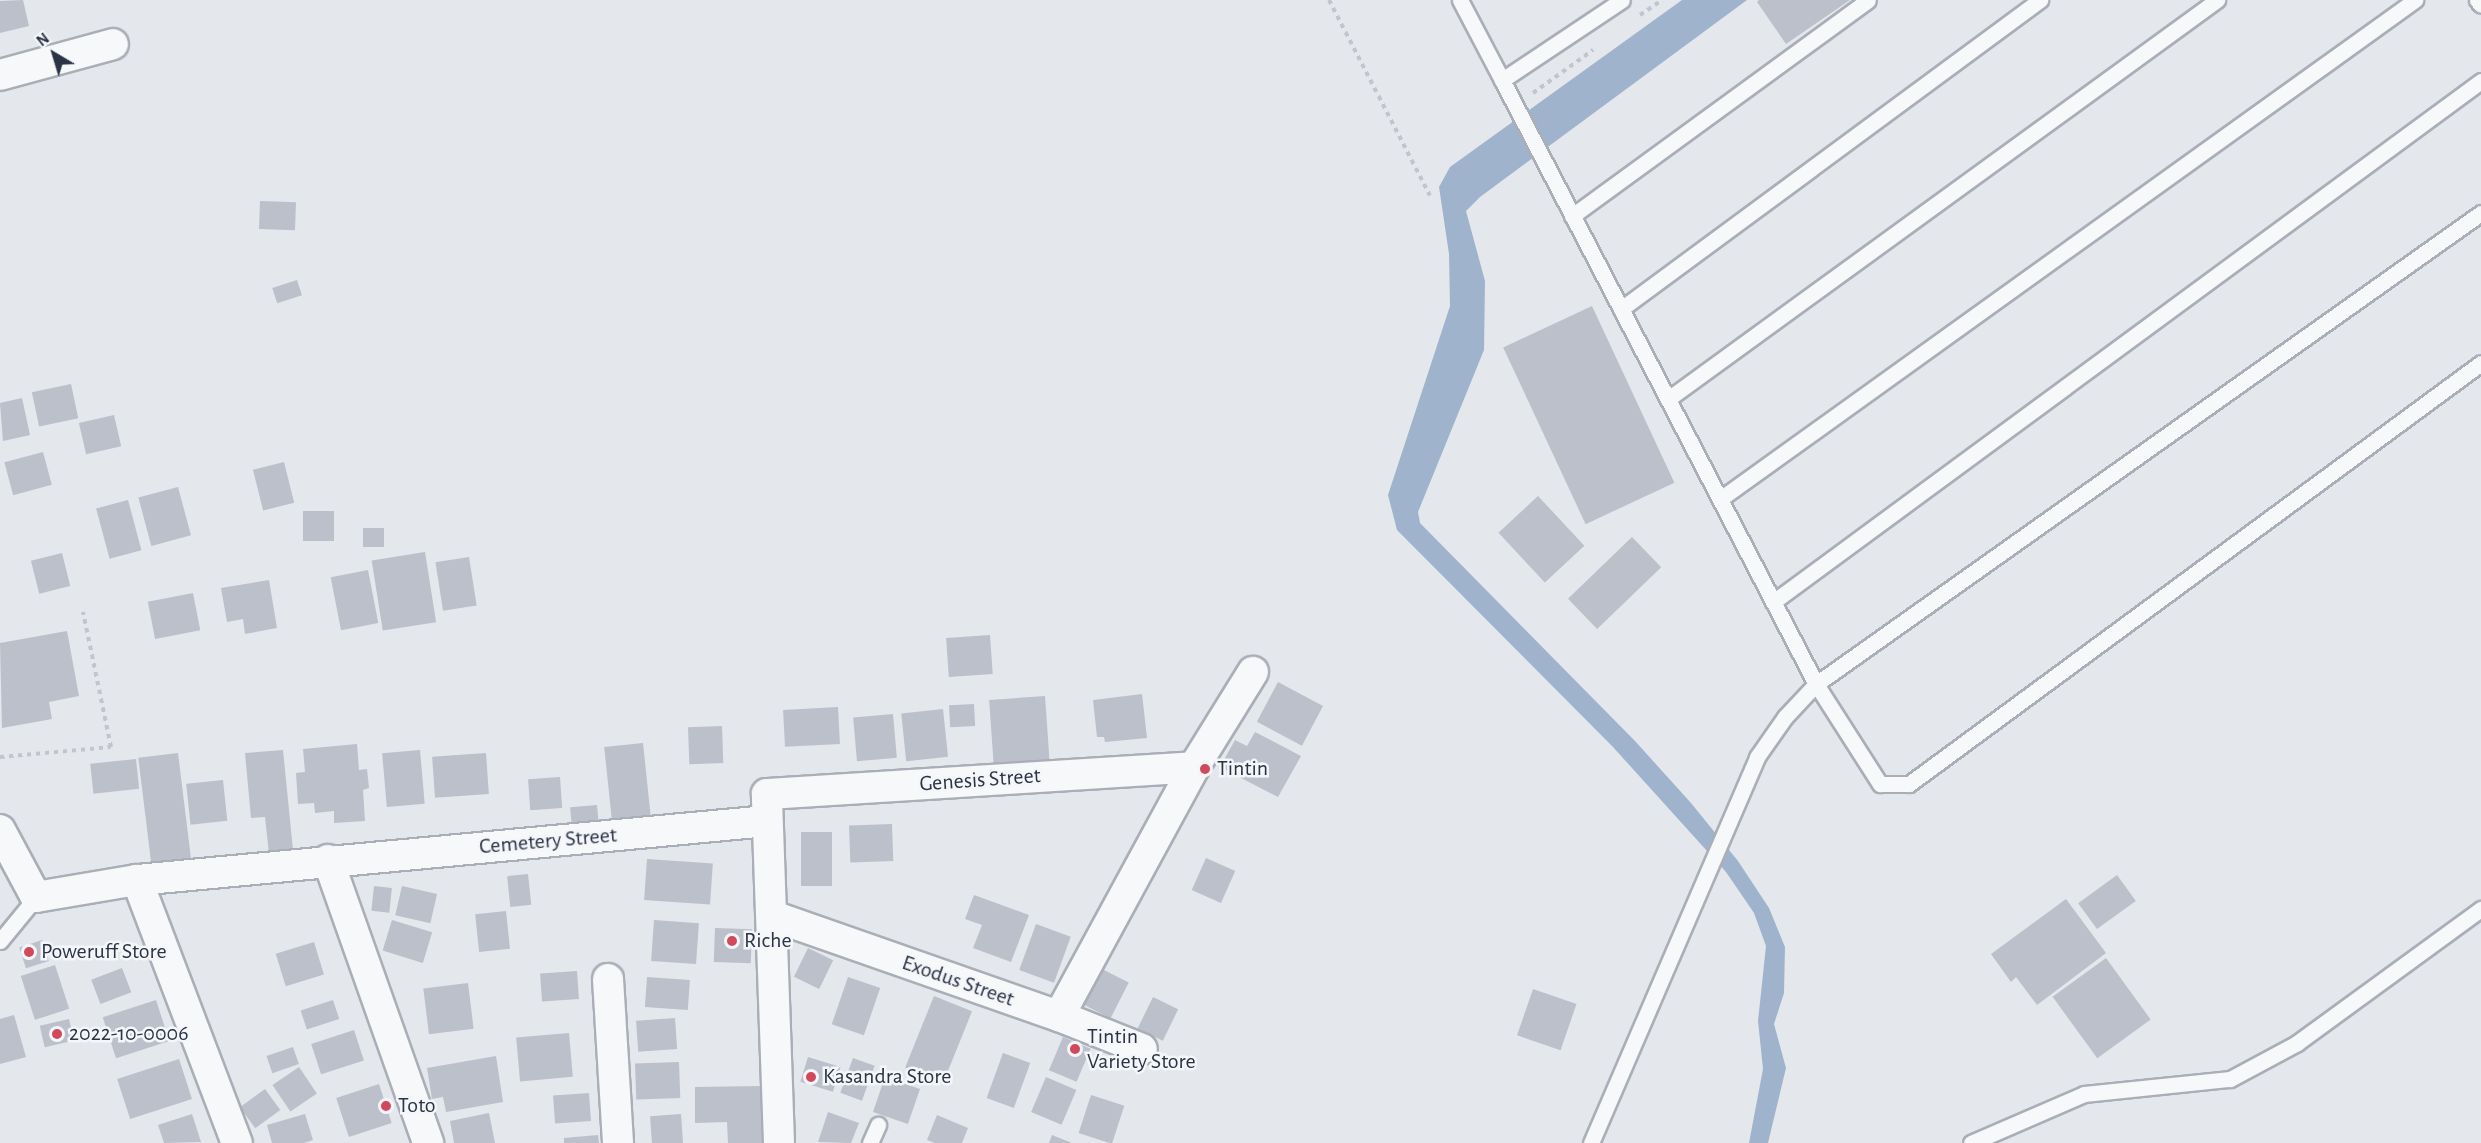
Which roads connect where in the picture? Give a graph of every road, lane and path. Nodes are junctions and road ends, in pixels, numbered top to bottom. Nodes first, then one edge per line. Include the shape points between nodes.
1 (1329, 0) edge
2 (1460, 0) edge
3 (1622, 0) edge
4 (1662, 0) edge
5 (1868, 0) edge
6 (2040, 0) edge
7 (2217, 0) edge
8 (2415, 0) edge
9 (2477, 0) edge
10 (2481, 5) edge
11 (1634, 20) dead end
12 (112, 44) dead end
13 (1598, 46) dead end
14 (0, 75) edge
15 (1502, 80) junction
16 (2481, 81) edge
17 (1517, 108) junction
18 (1430, 196) dead end
19 (2481, 213) edge
20 (1572, 216) junction
21 (1621, 309) junction
22 (2481, 363) edge
23 (1668, 399) junction
24 (1720, 499) junction
25 (1773, 602) junction
26 (83, 612) dead end
27 (1253, 672) dead end
28 (1816, 684) junction
29 (0, 757) edge
30 (1194, 767) junction
31 (767, 808) junction
32 (0, 830) edge
33 (328, 860) junction
34 (137, 880) junction
35 (36, 897) junction
36 (2481, 909) edge
37 (772, 916) junction
38 (0, 941) edge
39 (608, 979) dead end
40 (1059, 1016) junction
41 (1142, 1049) dead end
42 (878, 1125) dead end
43 (237, 1143) edge
44 (428, 1143) edge
45 (618, 1143) edge
46 (778, 1143) edge
47 (870, 1143) edge
48 (1591, 1143) edge
49 (1971, 1143) edge

1 - 18 path
2 - 15 lane
3 - 15 lane
4 - 11 path
5 - 20 lane
6 - 21 lane
7 - 23 lane
8 - 24 lane
9 - 10 lane
12 - 14 street
13 - 17 path
15 - 17 lane
16 - 25 lane
17 - 20 lane
19 - 28 lane
20 - 21 lane
21 - 23 lane
22 - 28 lane via 1909,784 1880,784
23 - 24 lane
24 - 25 lane
25 - 28 lane
26 - 29 path via 111,747
27 - 30 street
28 - 48 lane via 1785,717 1757,757
30 - 31 street, Genesis Street
30 - 40 street
31 - 33 street, Cemetery Street
31 - 37 street
32 - 35 street
33 - 34 street, Cemetery Street
33 - 44 street
34 - 35 street, Cemetery Street
34 - 43 street
35 - 38 lane
36 - 49 lane via 2297,1043 2230,1079 2084,1094
37 - 40 street, Exodus Street
37 - 46 street
39 - 45 street
40 - 41 street, Exodus Street
42 - 47 lane

